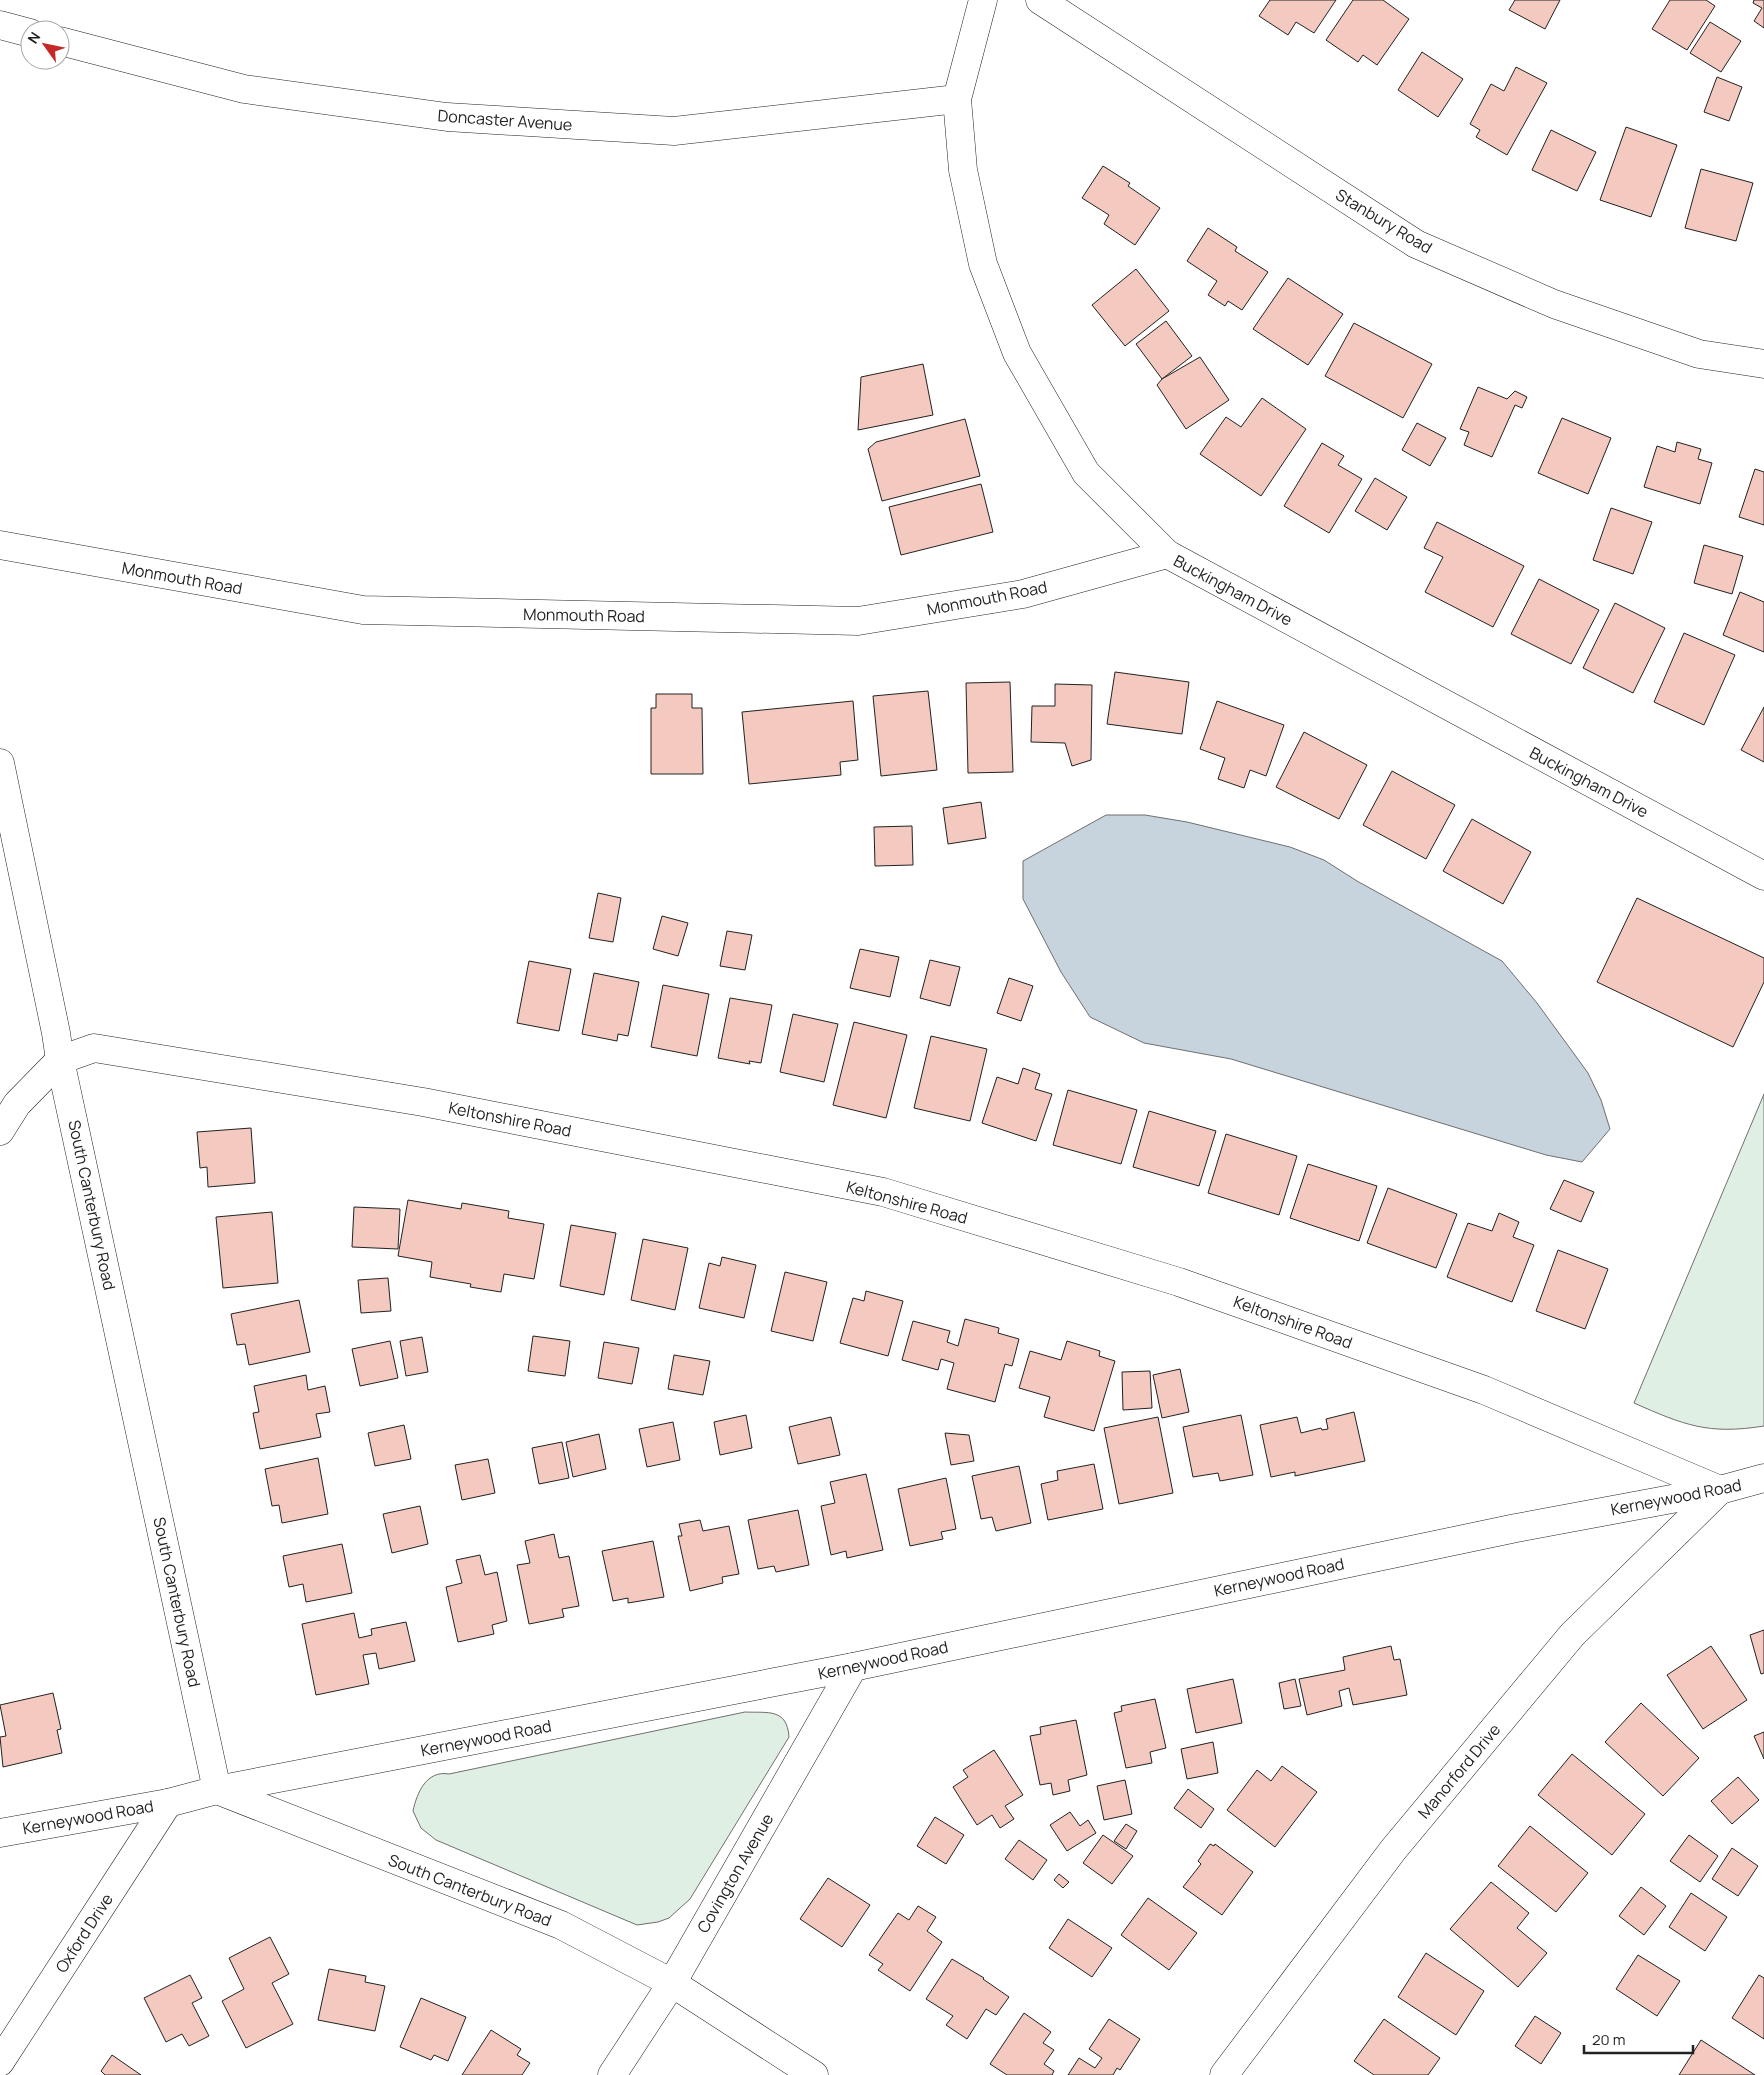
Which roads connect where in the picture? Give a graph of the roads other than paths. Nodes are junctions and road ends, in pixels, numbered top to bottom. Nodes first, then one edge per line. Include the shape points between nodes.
1 (983, 0) edge
2 (1040, 0) edge
3 (0, 25) edge
4 (20, 30) edge
5 (70, 44) edge
6 (957, 100) junction
7 (1764, 364) edge
8 (0, 546) edge
9 (1167, 554) junction
10 (0, 763) edge
11 (1764, 876) edge
12 (60, 1060) junction
13 (0, 1131) edge
14 (1764, 1478) edge
15 (1720, 1490) junction
16 (853, 1667) junction
17 (217, 1790) junction
18 (168, 1803) junction
19 (0, 1833) edge
20 (672, 1983) junction
21 (0, 2062) edge
22 (612, 2075) edge
23 (814, 2075) edge
24 (1224, 2075) edge

1 - 6 street, Buckingham Drive
2 - 7 street, Stanbury Road via 1416,244 1554,304 1699,354
3 - 4 street
5 - 6 street, Doncaster Avenue via 244,89 447,117 674,131
6 - 9 street, Buckingham Drive via 963,170 983,264 1017,353 1086,473
8 - 9 street, Monmouth Road via 363,610 858,621 1023,594
9 - 11 street, Buckingham Drive
10 - 12 street, South Canterbury Road
12 - 13 street via 17,1104
12 - 15 street, Keltonshire Road via 94,1048 104,1049 423,1102 883,1192 1197,1288 1484,1390
12 - 17 street, South Canterbury Road
14 - 15 street, Kerneywood Road
15 - 16 street, Kerneywood Road via 1516,1528
15 - 24 street, Manorford Drive via 1572,1635 1392,1850
16 - 17 street, Kerneywood Road
16 - 20 street, Covington Avenue
17 - 18 street, Kerneywood Road
17 - 20 street, South Canterbury Road via 561,1925
18 - 19 street, Kerneywood Road
18 - 21 street, Oxford Drive
20 - 22 street, Covington Avenue
20 - 23 street, South Canterbury Road

